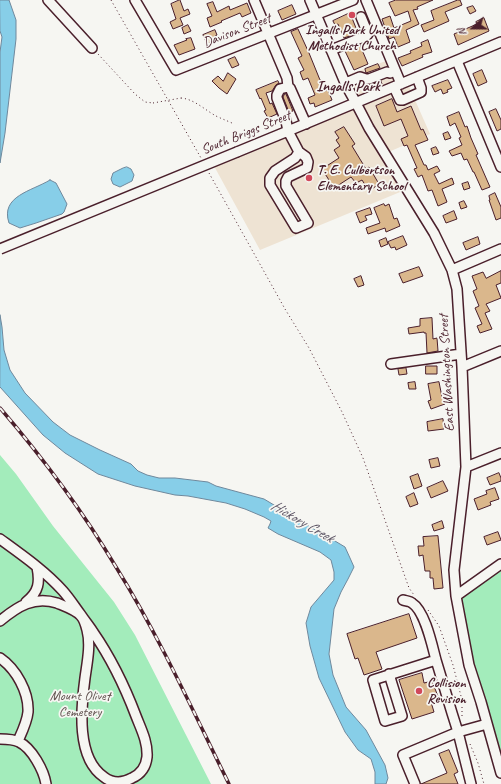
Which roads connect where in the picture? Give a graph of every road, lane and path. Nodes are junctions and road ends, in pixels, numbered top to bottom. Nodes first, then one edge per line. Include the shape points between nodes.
1 (48, 0) edge
2 (111, 0) edge
3 (134, 0) edge
4 (254, 0) edge
5 (310, 0) edge
6 (354, 0) edge
7 (366, 0) edge
8 (316, 15) junction
9 (361, 17) dead end
10 (268, 34) junction
11 (501, 42) edge
12 (92, 48) joint
13 (331, 50) junction
14 (457, 60) junction
15 (395, 71) junction
16 (381, 74) junction
17 (417, 77) junction
18 (346, 83) junction
19 (288, 87) junction
20 (394, 87) junction
21 (356, 103) junction
22 (234, 124) dead end
23 (306, 124) junction
24 (288, 131) junction
25 (497, 146) edge
26 (299, 152) junction
27 (203, 162) dead end
28 (501, 167) edge
29 (207, 168) dead end
30 (0, 249) edge
31 (501, 249) edge
32 (452, 270) junction
33 (501, 351) edge
34 (461, 354) junction
35 (391, 364) dead end
36 (462, 367) junction
37 (501, 453) edge
38 (466, 467) junction
39 (0, 539) edge
40 (501, 564) edge
41 (37, 567) junction
42 (414, 594) dead end
43 (456, 596) junction
44 (403, 600) dead end
45 (23, 605) junction
46 (429, 611) dead end
47 (82, 616) junction
48 (0, 621) edge
49 (0, 658) edge
50 (436, 660) junction
51 (390, 674) junction
52 (487, 724) junction
53 (461, 732) junction
54 (0, 739) edge
55 (18, 742) junction
56 (470, 744) dead end
57 (499, 762) edge
58 (501, 773) edge
59 (46, 784) edge
60 (415, 784) edge
61 (471, 784) edge
62 (484, 784) edge

1 - 12 street
2 - 27 path
3 - 10 street, Davison Street via 176,70
4 - 10 street
5 - 8 street, East Washington Street
6 - 8 street, Davison Street
7 - 15 street
8 - 10 street, Davison Street
8 - 13 street, East Washington Street
9 - 13 street via 368,34
10 - 19 street
11 - 14 street, South Briggs Street
12 - 22 path, bridge via 145,102 186,99
13 - 18 street, East Washington Street
14 - 17 street, South Briggs Street
14 - 25 street
15 - 16 street
15 - 20 street
16 - 18 street via 369,79 360,77
16 - 20 street
17 - 20 street, South Briggs Street
17 - 20 street via 421,92 400,100
18 - 21 street, East Washington Street
19 - 23 street
19 - 24 street via 280,89 277,95
20 - 21 street, South Briggs Street
21 - 23 street, South Briggs Street
21 - 32 street, East Washington Street via 434,233
23 - 24 street, South Briggs Street
24 - 26 street
24 - 30 street, South Briggs Street, bridge
25 - 28 street
26 - 26 street via 270,178 270,185 296,228 308,224 286,186 286,181 288,177 307,168 308,162
29 - 42 path via 309,348 342,412 363,458
31 - 32 street
32 - 34 street, East Washington Street via 457,289
33 - 36 street
34 - 35 street
34 - 36 street, East Washington Street
36 - 38 street, East Washington Street
37 - 38 street
38 - 43 street, East Washington Street via 454,570
39 - 41 street
40 - 43 street
41 - 45 street via 39,577 36,591
41 - 47 street via 52,579
43 - 52 street, East Washington Street via 469,666
44 - 50 street via 412,602 419,610
45 - 47 street via 50,601
45 - 48 street
46 - 53 path via 439,626 453,665 462,700
47 - 47 street via 113,666 146,743 147,758 143,769 133,778 121,782 114,782 101,775 88,757 83,736 82,716 89,638
49 - 55 street via 13,670 28,704 28,712
50 - 51 street
50 - 53 street via 452,713
51 - 51 street via 402,716 385,722 373,680
52 - 53 street
52 - 57 street, East Washington Street
53 - 60 street via 403,755
53 - 61 street
54 - 55 street
55 - 59 street via 34,757
56 - 62 path
57 - 58 street, East Washington Street

